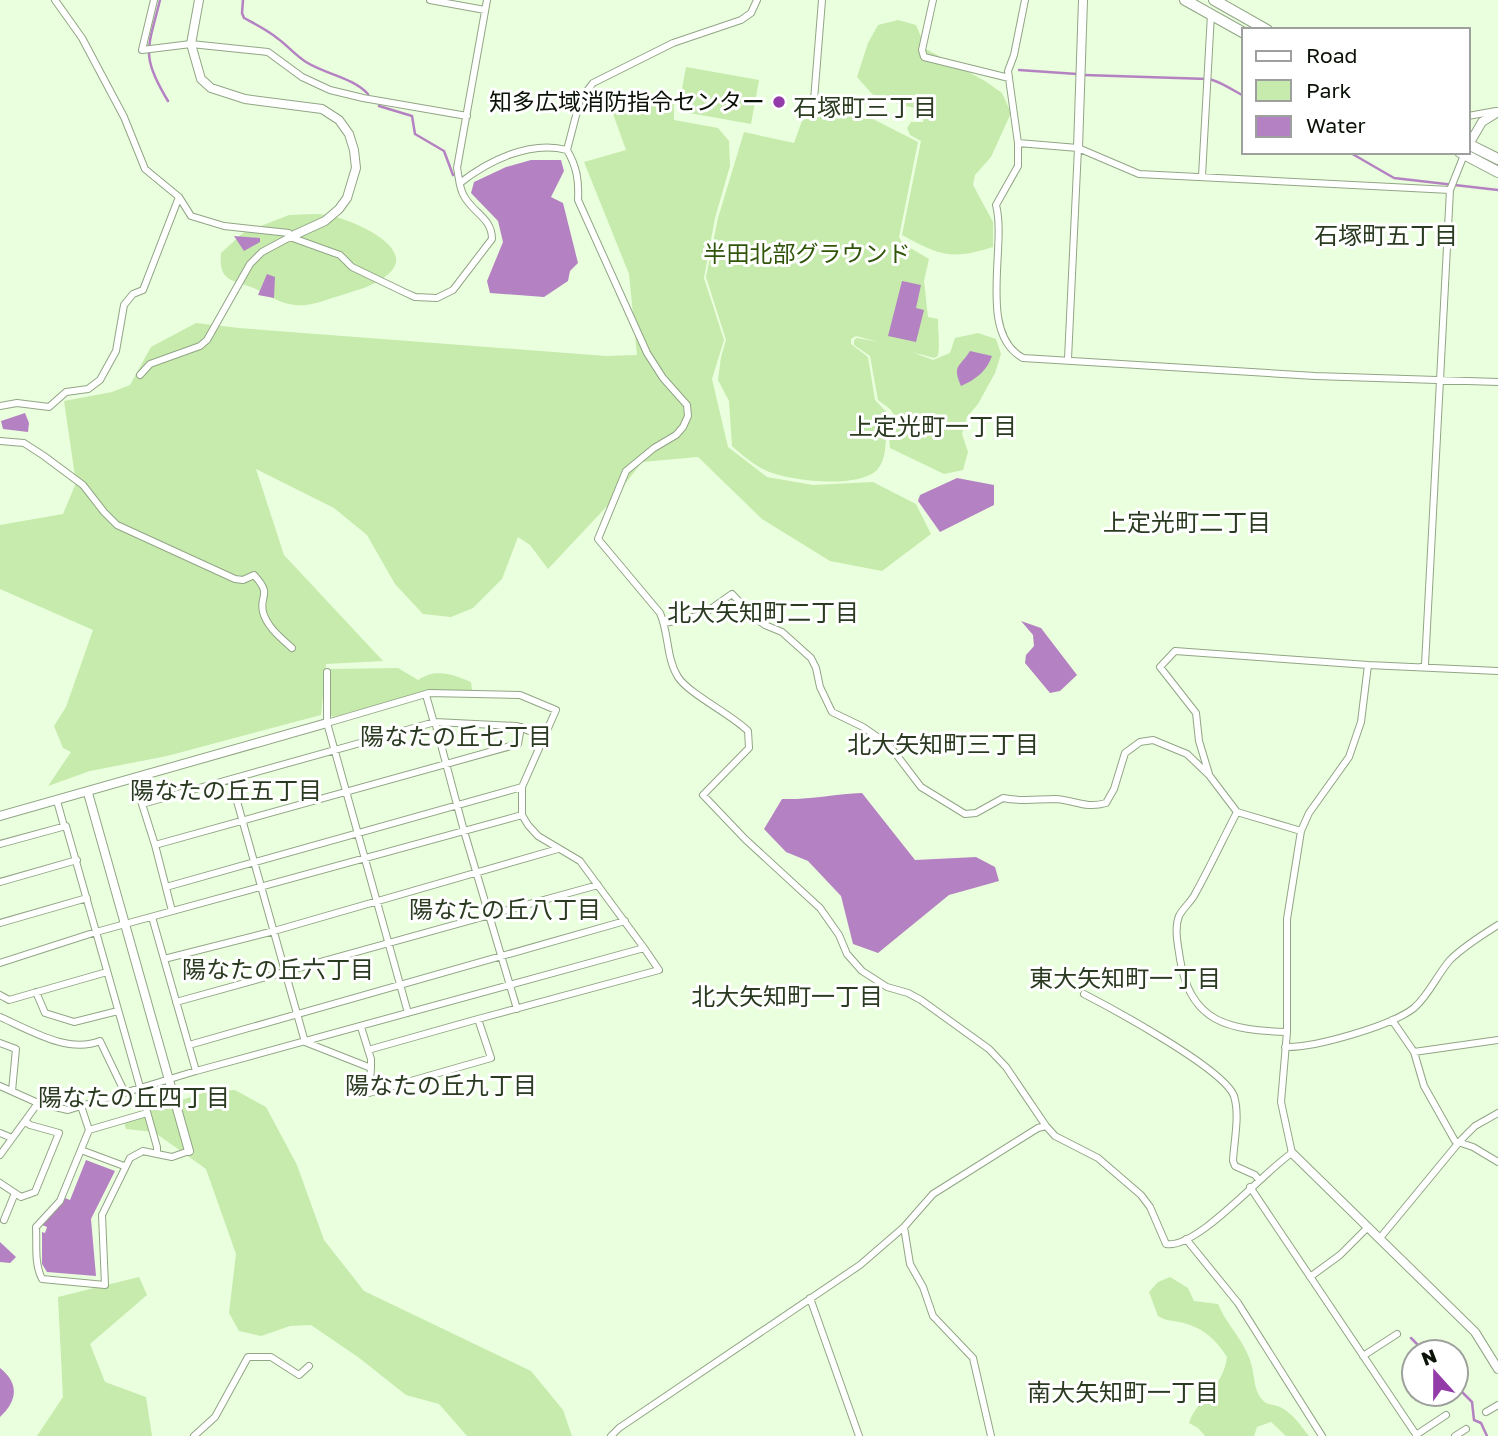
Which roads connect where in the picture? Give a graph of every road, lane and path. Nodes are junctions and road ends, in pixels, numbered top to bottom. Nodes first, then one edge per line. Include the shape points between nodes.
1 (55, 0) edge
2 (154, 0) edge
3 (199, 0) edge
4 (430, 0) edge
5 (487, 0) edge
6 (757, 0) edge
7 (822, 0) edge
8 (933, 0) edge
9 (1026, 0) edge
10 (1083, 0) edge
11 (1185, 0) edge
12 (1214, 0) edge
13 (485, 10) junction
14 (1211, 14) junction
15 (1263, 28) edge
16 (1242, 32) edge
17 (191, 44) junction
18 (1009, 78) junction
19 (814, 100) dead end
20 (1498, 111) edge
21 (467, 116) junction
22 (1470, 116) edge
23 (1470, 142) edge
24 (1018, 143) junction
25 (1078, 148) junction
26 (567, 150) junction
27 (1470, 150) edge
28 (1470, 152) edge
29 (1464, 154) edge
30 (1498, 159) edge
31 (1498, 172) edge
32 (1202, 176) junction
33 (460, 183) junction
34 (1450, 190) junction
35 (179, 197) junction
36 (290, 237) junction
37 (1068, 359) junction
38 (140, 375) dead end
39 (1440, 381) junction
40 (1498, 382) edge
41 (0, 406) edge
42 (0, 441) edge
43 (664, 623) junction
44 (292, 648) dead end
45 (1368, 665) junction
46 (1422, 667) junction
47 (1498, 671) edge
48 (327, 672) dead end
49 (426, 695) junction
50 (435, 722) junction
51 (327, 723) junction
52 (522, 727) junction
53 (544, 737) junction
54 (333, 750) junction
55 (446, 764) junction
56 (1209, 775) junction
57 (135, 779) junction
58 (231, 780) junction
59 (522, 787) junction
60 (346, 791) junction
61 (88, 793) junction
62 (57, 801) junction
63 (142, 804) junction
64 (457, 804) junction
65 (1237, 812) junction
66 (522, 815) junction
67 (0, 816) edge
68 (243, 822) junction
69 (64, 826) junction
70 (464, 831) junction
71 (1301, 831) junction
72 (358, 833) junction
73 (0, 844) edge
74 (155, 845) junction
75 (558, 849) junction
76 (365, 859) junction
77 (76, 860) junction
78 (254, 862) junction
79 (477, 874) junction
80 (0, 882) edge
81 (598, 885) junction
82 (166, 887) junction
83 (262, 888) junction
84 (87, 898) junction
85 (377, 901) junction
86 (172, 911) junction
87 (489, 916) junction
88 (152, 917) junction
89 (625, 921) junction
90 (0, 923) edge
91 (125, 924) junction
92 (1498, 925) edge
93 (274, 931) junction
94 (96, 932) junction
95 (388, 943) junction
96 (644, 948) junction
97 (501, 958) junction
98 (164, 959) junction
99 (0, 963) edge
100 (107, 972) junction
101 (286, 972) junction
102 (400, 984) junction
103 (509, 985) junction
104 (36, 992) junction
105 (1084, 993) dead end
106 (0, 995) edge
107 (176, 1002) junction
108 (517, 1009) junction
109 (118, 1010) junction
110 (297, 1013) junction
111 (408, 1013) junction
112 (0, 1017) edge
113 (478, 1019) junction
114 (1392, 1020) junction
115 (361, 1027) junction
116 (1287, 1032) junction
117 (1498, 1040) edge
118 (305, 1042) junction
119 (0, 1044) edge
120 (189, 1045) junction
121 (1285, 1048) junction
122 (368, 1050) junction
123 (1414, 1052) junction
124 (371, 1068) junction
125 (196, 1071) junction
126 (169, 1080) junction
127 (0, 1086) edge
128 (140, 1089) junction
129 (12, 1091) junction
130 (125, 1093) junction
131 (38, 1103) junction
132 (81, 1106) junction
133 (1498, 1112) edge
134 (147, 1114) junction
135 (26, 1122) junction
136 (1045, 1126) junction
137 (89, 1130) junction
138 (0, 1133) edge
139 (12, 1138) junction
140 (1460, 1141) junction
141 (80, 1150) junction
142 (188, 1151) joint
143 (1292, 1153) junction
144 (157, 1154) junction
145 (0, 1155) edge
146 (1498, 1162) edge
147 (124, 1166) junction
148 (1259, 1180) junction
149 (0, 1183) edge
150 (1250, 1187) junction
151 (15, 1193) junction
152 (4, 1220) dead end
153 (904, 1227) junction
154 (1368, 1227) junction
155 (1380, 1238) junction
156 (1186, 1239) junction
157 (1310, 1277) junction
158 (810, 1298) junction
159 (1396, 1334) dead end
160 (1363, 1356) junction
161 (309, 1366) dead end
162 (1498, 1369) edge
163 (1498, 1405) edge
164 (1486, 1412) dead end
165 (1446, 1415) dead end
166 (1466, 1429) dead end
167 (1417, 1435) edge
168 (194, 1436) edge
169 (611, 1436) edge
170 (859, 1436) edge
171 (991, 1436) edge
172 (1322, 1436) edge
173 (1455, 1436) edge

1 - 35 street via 82,38 124,117 145,169
2 - 17 street via 142,50
3 - 17 street
4 - 13 street
5 - 13 street
6 - 26 street via 741,20 673,43 593,83 580,100
7 - 19 street
8 - 18 street via 922,50 925,57
9 - 18 street
10 - 25 street
11 - 14 main road
12 - 15 main road
13 - 21 street
14 - 16 main road
14 - 32 street
17 - 21 street via 268,52 330,90
17 - 36 street via 201,79 211,88 245,99 322,110 339,120 349,134 356,168 347,198 325,221
18 - 24 street
20 - 22 street
20 - 23 street via 1482,122
21 - 33 street via 457,167
24 - 25 street
24 - 37 street via 1018,166 996,205 1000,218 996,282 1000,326 1008,347 1023,358
25 - 32 street via 1139,174
25 - 37 street
26 - 33 street via 521,151
26 - 43 street via 579,179 579,200 620,297 663,379 687,405 688,416 676,435 626,471 598,535
27 - 30 main road
28 - 31 main road
29 - 34 street
32 - 34 street
33 - 36 street via 465,200 488,222 492,239 453,290 437,298 415,297 352,267 340,255
34 - 39 street
35 - 36 street via 198,219 289,233
35 - 41 street via 143,290 124,305 116,351 100,380 88,389 66,392 49,407
36 - 38 street via 250,264 207,340 150,364
37 - 39 street
39 - 40 street
39 - 46 street
42 - 44 street via 24,443 44,456 83,485 117,525 235,579 254,575 266,595 263,611 275,633
43 - 56 street via 702,615 732,594 755,618 782,632 811,658 832,712 876,734 921,787 965,814 1003,798 1019,802 1068,800 1091,807 1106,803 1125,753 1149,740 1187,754
43 - 136 street via 679,679 748,731 749,748 703,795 820,908 862,971 921,1000 989,1049 1011,1073
45 - 46 street
45 - 56 street via 1175,651 1160,667 1196,713
45 - 71 street via 1364,705 1349,757
46 - 47 street
48 - 51 street
49 - 50 street
49 - 51 street
49 - 53 street via 520,695 556,710
50 - 52 street
50 - 54 street
50 - 55 street
51 - 54 street
51 - 57 street
52 - 53 street
52 - 55 street via 517,744
53 - 59 street
54 - 58 street
54 - 60 street
55 - 60 street
55 - 64 street
56 - 65 street
57 - 61 street
57 - 63 street
58 - 63 street
58 - 68 street
59 - 64 street
59 - 66 street
60 - 68 street
60 - 72 street
61 - 62 street
61 - 91 street
62 - 67 street
62 - 69 street
63 - 74 street
64 - 70 street
64 - 72 street
65 - 71 street
65 - 116 street via 1180,915 1182,971 1192,998 1219,1021 1250,1031
66 - 70 street
66 - 75 street via 538,836
68 - 74 street
68 - 78 street
69 - 73 street
69 - 77 street
70 - 76 street
70 - 79 street
71 - 116 street via 1285,932
72 - 76 street
72 - 78 street
74 - 82 street
75 - 79 street
75 - 81 street via 580,861
76 - 83 street
76 - 85 street
77 - 80 street
77 - 84 street
78 - 82 street
78 - 83 street
79 - 85 street
79 - 87 street
81 - 87 street
81 - 89 street
82 - 86 street
83 - 86 street
83 - 93 street
84 - 90 street
84 - 94 street
85 - 93 street
85 - 95 street
86 - 88 street
87 - 95 street
87 - 97 street
88 - 91 street
88 - 98 street
89 - 96 street
89 - 97 street
91 - 94 street
91 - 126 street
92 - 114 street via 1450,960 1414,1008
93 - 98 street
93 - 101 street
94 - 99 street
94 - 100 street
95 - 101 street
95 - 102 street
96 - 103 street
96 - 108 street via 659,970
97 - 102 street
97 - 103 street
98 - 107 street
100 - 104 street
100 - 109 street
101 - 107 street
101 - 110 street
102 - 110 street
102 - 111 street
103 - 108 street
103 - 111 street
104 - 106 street via 9,1000
104 - 109 street via 45,1013 74,1022
105 - 148 street via 1185,1052 1232,1092 1236,1105 1233,1161
107 - 120 street
108 - 113 street
109 - 128 street
110 - 118 street
110 - 120 street
111 - 115 street
112 - 130 street via 60,1042 88,1046 100,1041
113 - 122 street
113 - 124 street via 491,1058 369,1093
114 - 121 street via 1308,1047
114 - 123 street
115 - 118 street
115 - 122 street
116 - 121 street
117 - 123 street
118 - 124 street
118 - 125 street
119 - 129 street via 16,1049
120 - 125 street
121 - 143 street via 1281,1102
122 - 124 street
123 - 140 street via 1424,1086 1455,1140
125 - 126 street
126 - 128 street
126 - 142 street
127 - 129 street
128 - 130 street
128 - 134 street
129 - 131 street
130 - 132 street
131 - 132 street via 68,1110
131 - 135 street
132 - 137 street
133 - 140 street
134 - 137 street
134 - 144 street
135 - 139 street
135 - 151 street via 59,1133 35,1192 21,1197
136 - 153 street via 944,1186
136 - 156 street via 1104,1162 1141,1195 1166,1244
137 - 141 street
138 - 139 street
139 - 145 street
140 - 146 street
140 - 155 street
141 - 147 street
141 - 147 street via 60,1201 36,1227 35,1266 42,1279 105,1285 102,1215
142 - 144 street via 172,1157
143 - 148 street
143 - 154 street
144 - 147 street via 136,1153
148 - 150 street
149 - 151 street
150 - 156 street via 1213,1222
150 - 157 street
151 - 152 street
153 - 158 street via 870,1258
153 - 171 street via 910,1264 933,1316 973,1357
154 - 155 street
154 - 157 street
155 - 162 street via 1475,1332
156 - 172 street via 1238,1303
157 - 160 street
158 - 169 street
158 - 170 street
159 - 160 street
160 - 167 street
161 - 168 street via 299,1375 271,1357 248,1357 215,1418
163 - 164 street
165 - 167 street
166 - 173 street

